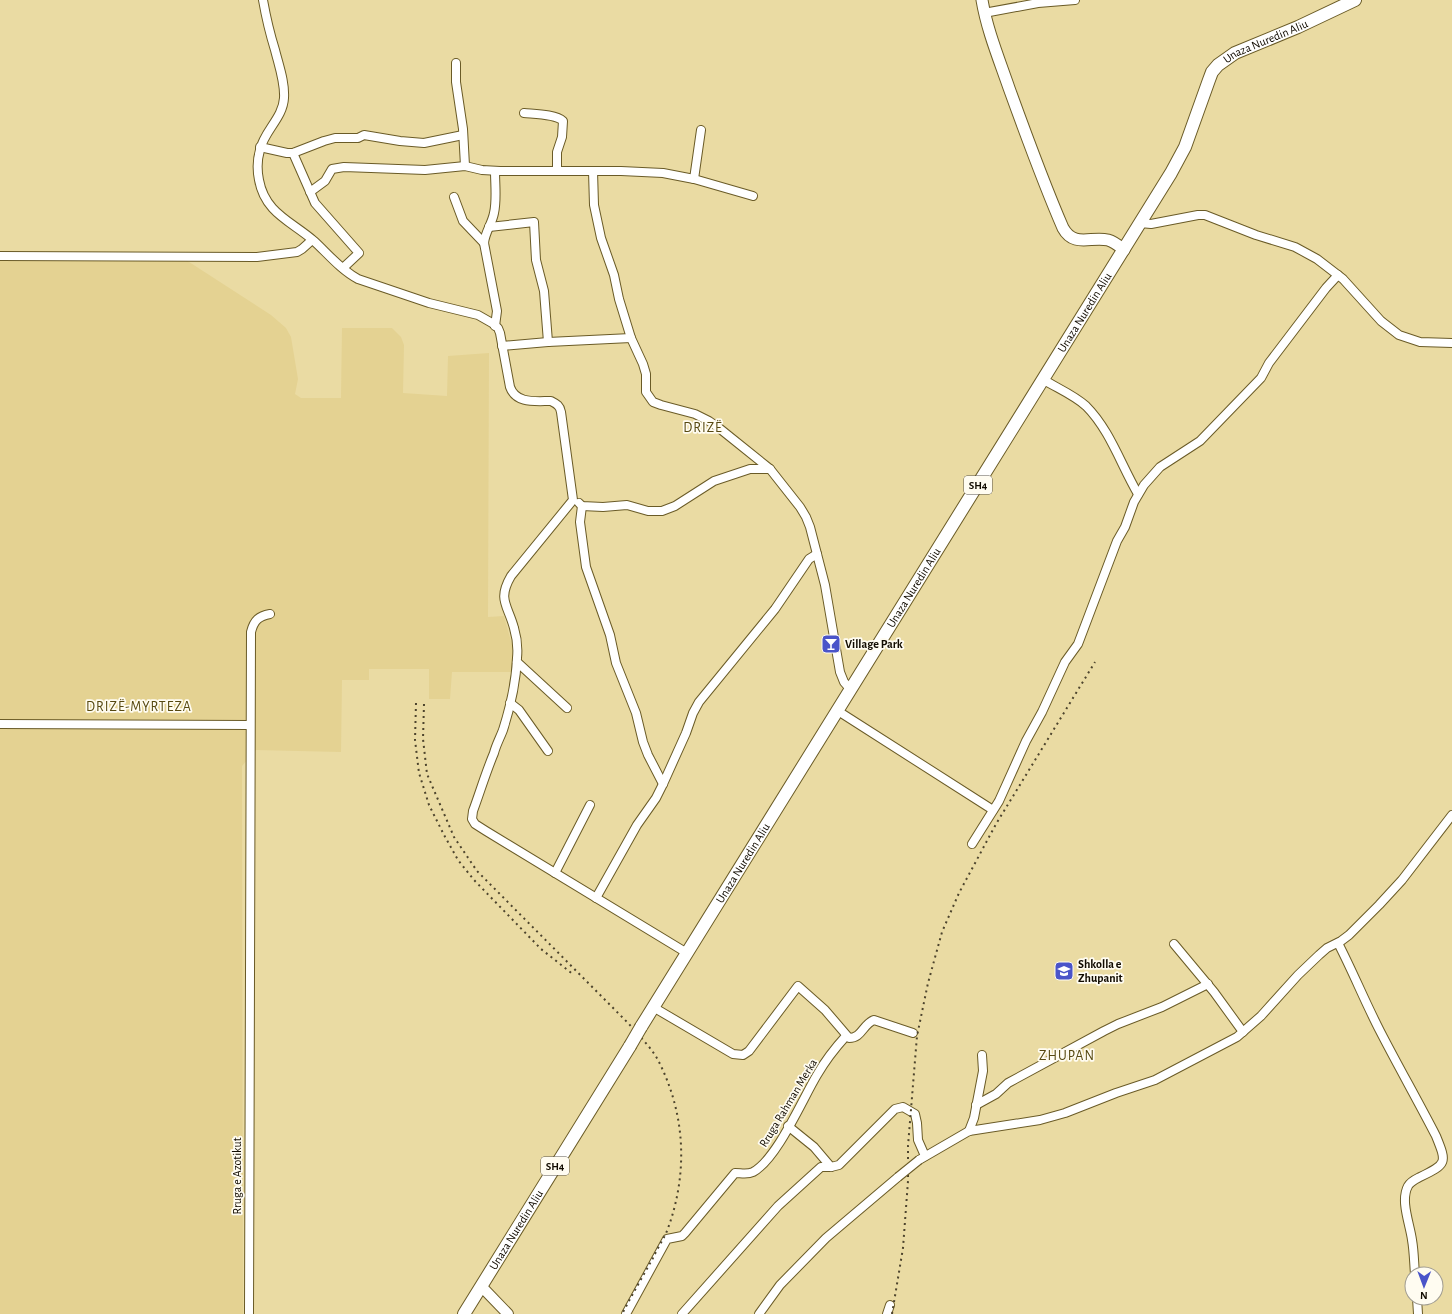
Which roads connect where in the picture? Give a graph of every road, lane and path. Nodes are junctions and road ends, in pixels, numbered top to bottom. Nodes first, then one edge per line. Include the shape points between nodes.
1 (263, 0) edge
2 (982, 0) edge
3 (1075, 0) edge
4 (1355, 0) edge
5 (984, 13) junction
6 (456, 63) dead end
7 (524, 113) dead end
8 (702, 130) dead end
9 (463, 135) junction
10 (260, 148) junction
11 (293, 153) junction
12 (465, 166) junction
13 (495, 171) junction
14 (557, 171) junction
15 (594, 171) junction
16 (694, 179) junction
17 (310, 192) junction
18 (754, 196) dead end
19 (454, 197) dead end
20 (1140, 223) junction
21 (489, 227) junction
22 (312, 240) junction
23 (484, 243) junction
24 (1124, 250) junction
25 (0, 256) edge
26 (343, 268) junction
27 (1338, 275) junction
28 (495, 326) junction
29 (631, 338) junction
30 (548, 342) junction
31 (1452, 343) edge
32 (502, 346) junction
33 (1044, 380) junction
34 (770, 469) junction
35 (1138, 494) junction
36 (573, 500) junction
37 (582, 506) junction
38 (818, 554) junction
39 (270, 614) dead end
40 (517, 662) junction
41 (851, 690) junction
42 (510, 704) junction
43 (567, 708) dead end
44 (838, 711) junction
45 (0, 724) edge
46 (250, 725) junction
47 (548, 751) dead end
48 (663, 784) junction
49 (590, 804) dead end
50 (993, 810) junction
51 (1452, 814) edge
52 (972, 844) dead end
53 (555, 873) junction
54 (596, 898) junction
55 (1338, 943) junction
56 (1174, 944) dead end
57 (687, 953) junction
58 (1208, 984) junction
59 (653, 1007) junction
60 (1243, 1032) junction
61 (913, 1033) dead end
62 (846, 1036) junction
63 (982, 1055) dead end
64 (976, 1105) junction
65 (788, 1126) junction
66 (969, 1130) junction
67 (922, 1158) junction
68 (826, 1165) junction
69 (1414, 1266) edge
70 (481, 1286) junction
71 (890, 1305) dead end
72 (249, 1314) edge
73 (464, 1314) edge
74 (508, 1314) edge
75 (626, 1314) edge
76 (682, 1314) edge
77 (759, 1314) edge
78 (887, 1314) edge

1 - 10 street via 282,76 284,98 282,109
2 - 5 main road
3 - 5 street via 1038,3
4 - 20 main road, Unaza Nuredin Aliu / SH4 via 1235,53 1218,65 1208,80 1180,159
5 - 24 main road via 1037,166 1066,233 1076,240 1109,240
6 - 9 street
7 - 14 street via 545,115 563,121 562,137 557,152
8 - 16 street
9 - 11 street via 424,143 364,135 358,138 335,138
9 - 12 street
10 - 11 street
10 - 22 street via 258,174 266,201 280,216
11 - 17 street
12 - 13 street
12 - 17 street via 425,170 337,168 332,169 325,181
13 - 14 street
13 - 21 street via 495,212
14 - 15 street
15 - 16 street via 663,173
15 - 29 street via 594,205 601,238
16 - 18 street
17 - 26 street via 319,209 359,253
19 - 23 street via 463,221
20 - 24 main road, Unaza Nuredin Aliu / SH4
20 - 27 street via 1151,224 1198,215 1211,216 1256,235 1295,247
21 - 23 street
21 - 30 street via 534,222 536,260 544,292
22 - 25 street via 297,252 257,257
22 - 26 street
23 - 28 street via 496,311
24 - 33 main road, Unaza Nuredin Aliu / SH4
26 - 28 street via 353,277 365,282 429,303 478,315
27 - 31 street via 1381,321 1399,334 1420,342
27 - 35 street via 1269,363 1261,378 1200,441 1160,467
28 - 32 street via 500,333
29 - 30 street
29 - 34 street via 646,374 646,392 653,402 709,420
30 - 32 street
32 - 36 street via 513,394 526,400 551,401 560,408
33 - 35 street via 1086,406 1116,451
33 - 41 main road, Unaza Nuredin Aliu / SH4
34 - 37 street via 750,469 714,481 675,506 662,511 627,505
34 - 38 street via 806,517
35 - 50 street via 1117,541 1078,644 1065,662 1026,741 1005,791
36 - 37 street
36 - 40 street via 511,576 505,587 504,597 516,638
37 - 48 street via 580,522 586,566 643,742
38 - 41 street via 831,612 840,672
38 - 48 street via 809,559 775,609 699,702
39 - 46 street, Rruga e Azotikut via 259,617 252,626
40 - 42 street
40 - 43 street
41 - 44 main road, Unaza Nuredin Aliu / SH4
42 - 47 street via 519,710
42 - 53 street via 503,732 494,751 472,819 475,824
44 - 50 street
44 - 57 main road, Unaza Nuredin Aliu / SH4
45 - 46 street
46 - 72 street, Rruga e Azotikut
48 - 54 street
49 - 53 street
50 - 52 street
51 - 55 street via 1393,890
53 - 54 street
54 - 57 street
55 - 60 street via 1319,955
55 - 69 street via 1354,972 1380,1032 1444,1154 1439,1168 1412,1181 1406,1191
56 - 58 street
57 - 59 main road, Unaza Nuredin Aliu / SH4
58 - 60 street
58 - 64 street via 1162,1007 1104,1031 1008,1083 996,1094
59 - 62 street via 727,1052 743,1055 749,1052 798,986 829,1014
59 - 70 main road, Unaza Nuredin Aliu / SH4, bridge
60 - 66 street via 1155,1080 1065,1113 1026,1123
61 - 62 street via 874,1020 856,1037
62 - 65 street, Rruga Rahman Merka via 817,1075
63 - 64 street via 983,1071
64 - 66 street
65 - 68 street via 814,1146
65 - 75 street, Rruga Rahman Merka via 768,1160 748,1174 735,1173 682,1236 667,1239
66 - 67 street
67 - 68 street via 915,1114 907,1108 900,1107 891,1112 839,1165
67 - 77 street, bridge via 826,1238 780,1285
68 - 76 street via 778,1206
70 - 73 main road, Unaza Nuredin Aliu / SH4
70 - 74 street
71 - 78 street

